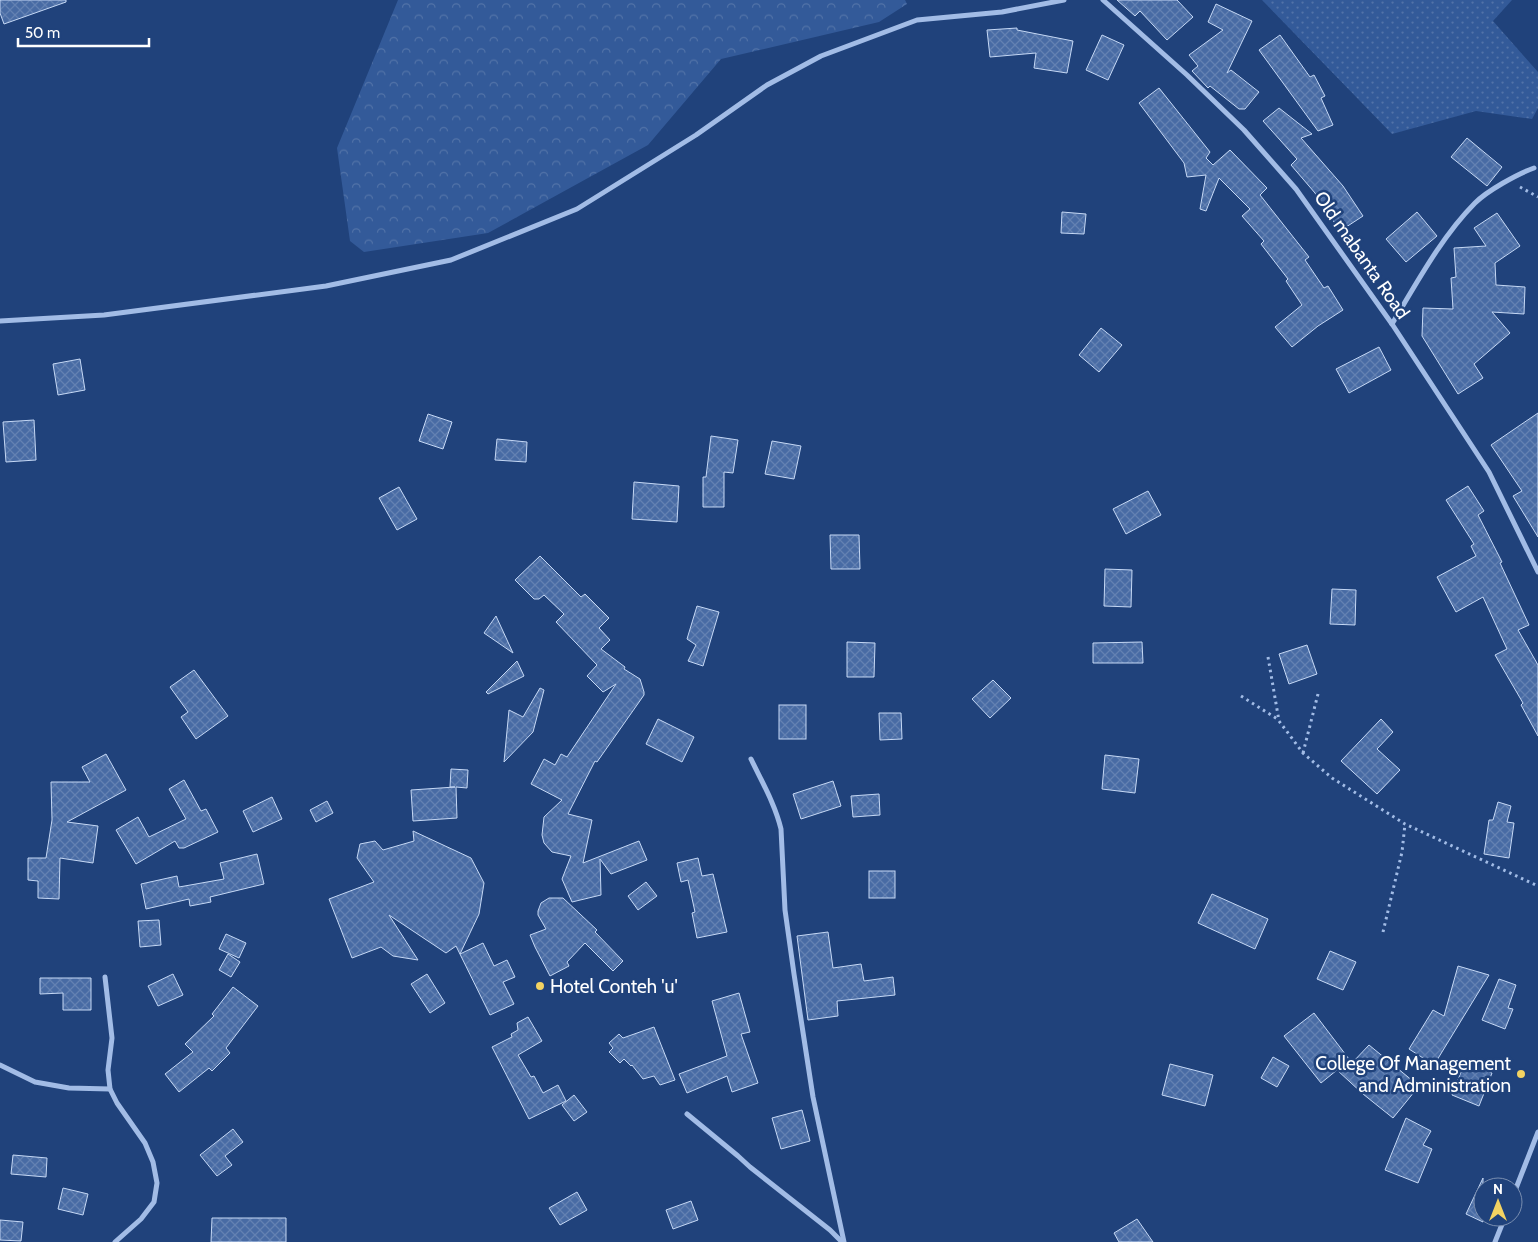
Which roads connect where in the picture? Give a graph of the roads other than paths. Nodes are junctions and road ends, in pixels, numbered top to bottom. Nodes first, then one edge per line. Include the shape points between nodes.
1 (1064, 0) edge
2 (1103, 0) edge
3 (1534, 168) dead end
4 (0, 321) edge
5 (1392, 324) junction
6 (1538, 572) edge
7 (751, 760) dead end
8 (105, 977) dead end
9 (0, 1064) edge
10 (110, 1089) junction
11 (687, 1114) dead end
12 (1538, 1132) edge
13 (1520, 1177) edge
14 (1501, 1227) edge
15 (115, 1242) edge
16 (843, 1242) edge
17 (1495, 1242) edge

1 - 4 street via 1002,12 917,20 821,56 767,84 696,135 578,209 451,260 326,286 104,315
2 - 5 street, Old mabanta Road via 1244,130 1296,189
3 - 5 street via 1476,202 1424,269
5 - 6 street, Old mabanta Road via 1488,472
7 - 16 street via 781,829 795,983 813,1097
8 - 10 street via 112,1038 108,1070
9 - 10 street via 35,1082 70,1088
10 - 15 street via 146,1143 157,1183 154,1202 140,1220
11 - 16 street
12 - 13 street
14 - 17 street

